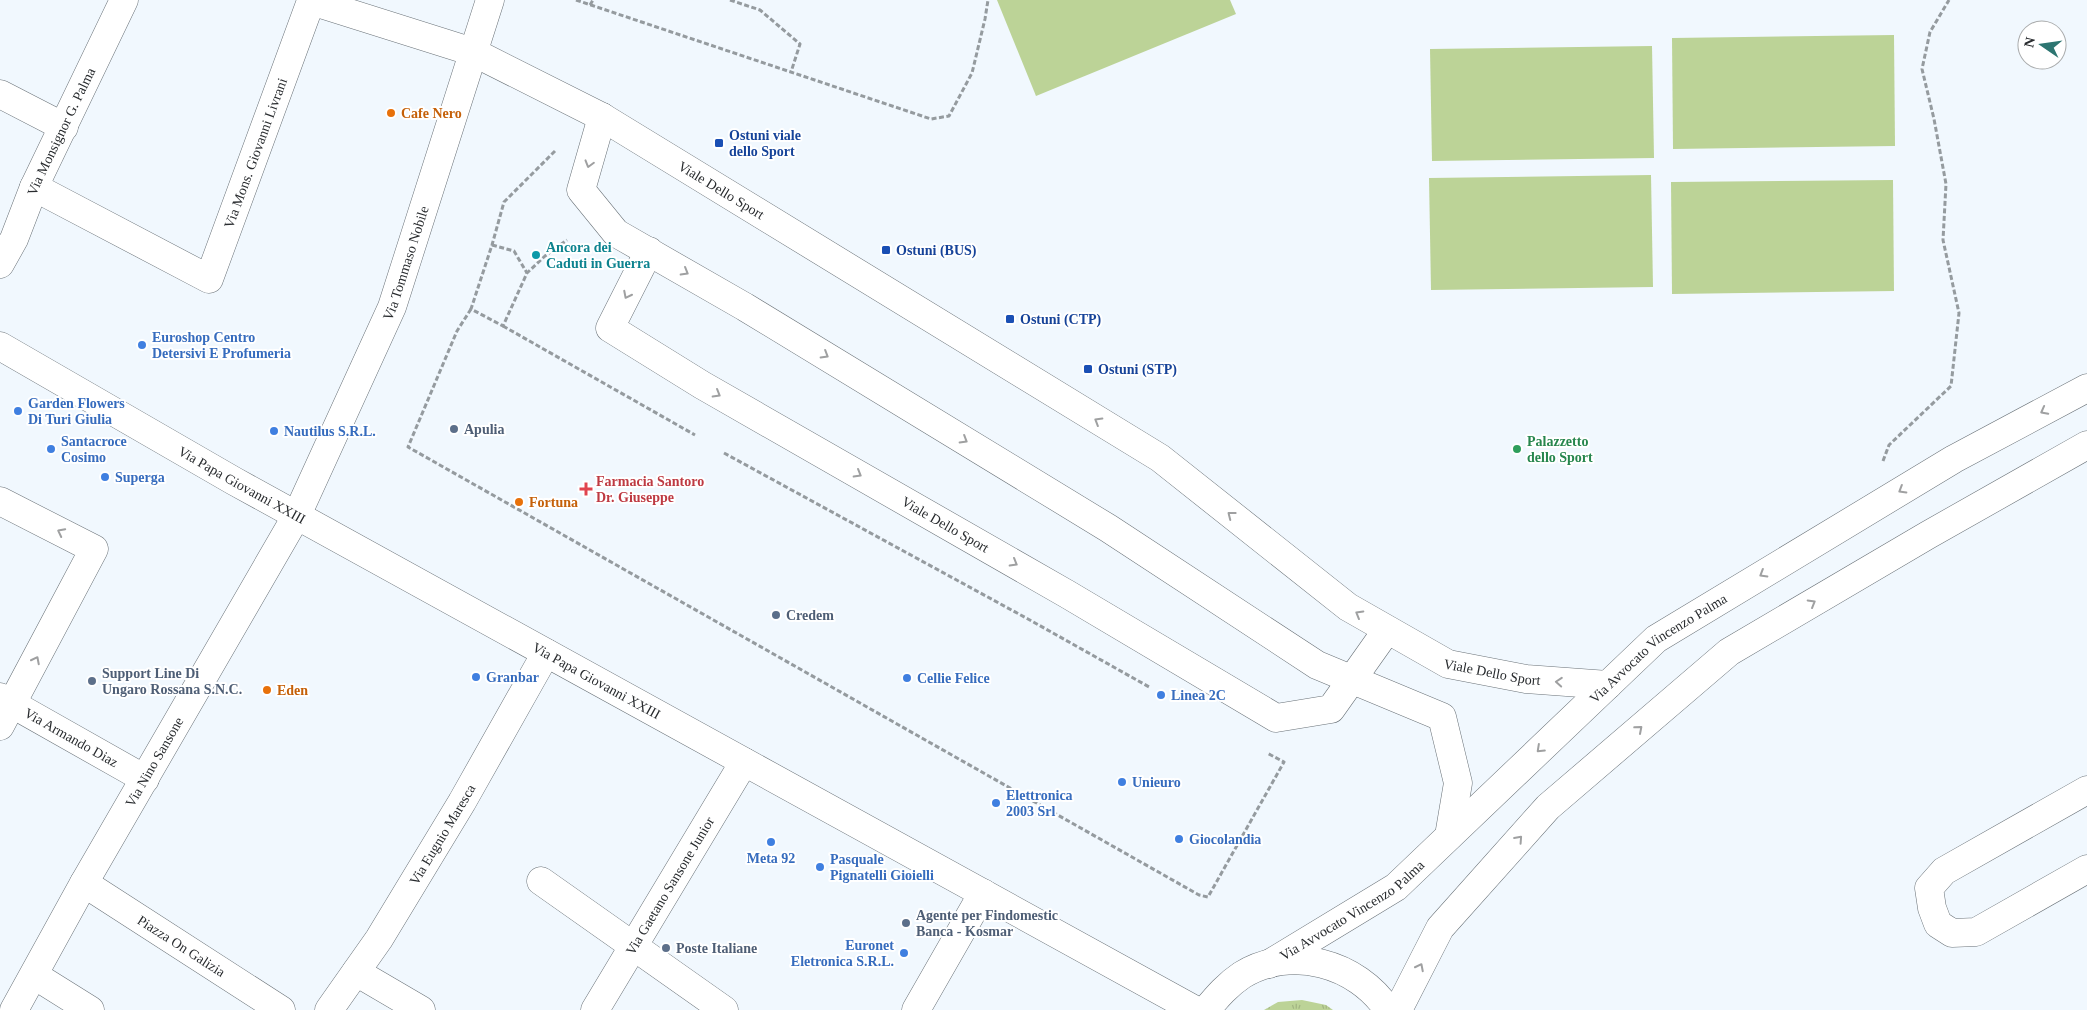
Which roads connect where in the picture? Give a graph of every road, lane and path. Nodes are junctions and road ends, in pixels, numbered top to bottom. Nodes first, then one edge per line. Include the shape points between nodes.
1 (124, 0) edge
2 (490, 0) edge
3 (576, 0) edge
4 (593, 0) edge
5 (730, 0) edge
6 (988, 0) edge
7 (1949, 0) edge
8 (590, 4) junction
9 (473, 52) junction
10 (791, 72) junction
11 (0, 94) edge
12 (602, 117) junction
13 (64, 127) junction
14 (555, 150) dead end
15 (34, 187) junction
16 (568, 240) dead end
17 (492, 245) junction
18 (649, 251) junction
19 (0, 264) edge
20 (528, 273) junction
21 (470, 309) junction
22 (503, 326) junction
23 (0, 346) edge
24 (2087, 388) edge
25 (695, 435) dead end
26 (2087, 445) edge
27 (724, 453) dead end
28 (1900, 491) junction
29 (0, 501) edge
30 (297, 516) junction
31 (1387, 630) junction
32 (546, 653) junction
33 (1351, 679) junction
34 (1608, 685) junction
35 (1154, 690) dead end
36 (4, 709) edge
37 (1266, 752) dead end
38 (744, 762) junction
39 (145, 779) junction
40 (2087, 790) edge
41 (1449, 836) junction
42 (2087, 869) edge
43 (541, 881) dead end
44 (84, 883) junction
45 (982, 893) junction
46 (633, 946) junction
47 (1269, 964) junction
48 (356, 972) junction
49 (34, 975) junction
50 (14, 1010) edge
51 (90, 1010) edge
52 (281, 1010) edge
53 (329, 1010) edge
54 (421, 1010) edge
55 (595, 1010) edge
56 (724, 1010) edge
57 (916, 1010) edge
58 (1195, 1010) edge
59 (1206, 1010) edge
60 (1388, 1010) edge
61 (1398, 1010) edge

1 - 13 street, Via Monsignor G. Palma
2 - 9 street, Via Tommaso Nobile
3 - 8 path
4 - 8 path
5 - 10 path via 760,10 800,44
6 - 10 path via 972,73 949,116 931,119
7 - 28 path via 1930,32 1922,69 1946,184 1943,240 1959,313 1951,386 1889,445 1882,462
8 - 10 path
9 - 12 street, Viale Dello Sport
9 - 15 street, Via Mons. Giovanni Livrani via 311,1 209,279
9 - 30 street, Via Tommaso Nobile via 392,307
11 - 13 street
12 -> 18 street via 581,190 616,233
31 -> 12 street, Viale Dello Sport via 1348,607 1160,458
13 - 15 street, Via Monsignor G. Palma
14 - 17 path via 504,202
15 - 19 street, Via Monsignor G. Palma via 14,239
16 - 20 path
17 - 20 path via 514,251
17 - 21 path
18 -> 33 street via 746,306 1100,523 1317,665
18 -> 33 street, Viale Dello Sport via 610,328 702,385 1276,718 1331,709
20 - 22 path
21 - 22 path
21 - 37 path via 457,331 408,447 1199,895 1208,898 1284,762
22 - 25 path
23 - 30 street, Via Papa Giovanni XXIII
24 -> 28 street, Via Avvocato Vincenzo Palma
61 -> 26 street via 1440,928 1548,806 1729,652
27 - 35 path
28 -> 34 street, Via Avvocato Vincenzo Palma via 1656,639
36 -> 29 street via 94,549
30 - 32 street, Via Papa Giovanni XXIII
30 - 39 street, Via Nino Sansone
31 - 33 street, Viale Dello Sport
34 -> 31 street, Viale Dello Sport via 1526,679 1448,664
32 - 38 street, Via Papa Giovanni XXIII
32 - 48 street, Via Eugnio Maresca via 462,802
33 - 41 street via 1442,717 1458,782
34 -> 41 street, Via Avvocato Vincenzo Palma
36 - 39 street, Via Armando Diaz
38 - 45 street, Via Papa Giovanni XXIII
38 - 46 street, Via Gaetano Sansone Junior
39 - 44 street, Via Nino Sansone
40 - 42 street via 1944,871 1929,888 1932,908 1938,924 1952,933 1976,932
41 - 47 street, Via Avvocato Vincenzo Palma via 1396,887
43 - 46 street
44 - 49 street, Via Nino Sansone
44 - 52 street, Piazza On Galizia
45 - 57 street
45 - 58 street, Via Papa Giovanni XXIII
46 - 55 street, Via Gaetano Sansone Junior
46 - 56 street
47 - 59 street via 1243,975 1220,992
47 - 60 street via 1293,960 1341,969 1362,982
48 - 53 street, Via Eugnio Maresca
48 - 54 street
49 - 50 street, Via Nino Sansone
49 - 51 street

